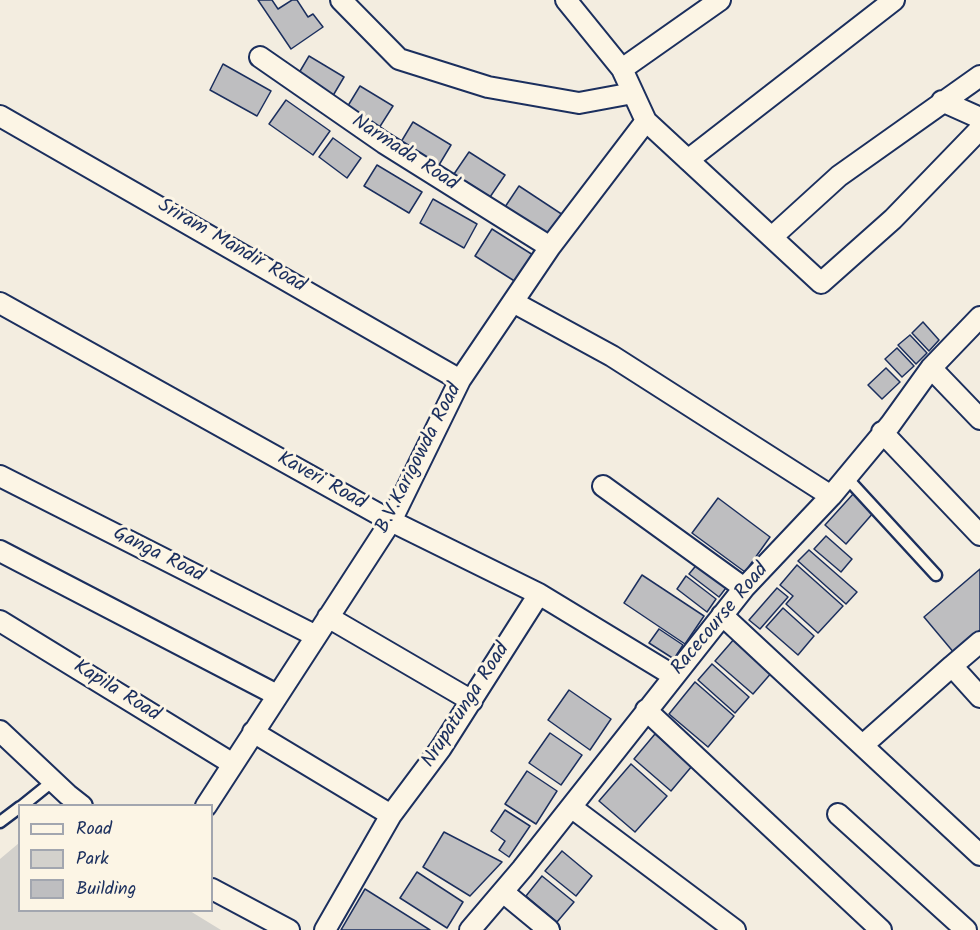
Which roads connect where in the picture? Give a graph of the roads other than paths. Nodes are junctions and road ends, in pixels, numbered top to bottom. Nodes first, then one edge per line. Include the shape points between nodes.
1 (341, 0) edge
2 (566, 0) edge
3 (720, 0) edge
4 (894, 0) edge
5 (260, 57) dead end
6 (622, 69) junction
7 (980, 76) edge
8 (633, 93) junction
9 (942, 101) junction
10 (0, 116) edge
11 (980, 118) edge
12 (646, 122) junction
13 (980, 129) edge
14 (688, 160) junction
15 (772, 237) junction
16 (550, 247) junction
17 (513, 302) junction
18 (0, 303) edge
19 (980, 317) edge
20 (931, 368) junction
21 (460, 380) junction
22 (980, 419) edge
23 (882, 432) junction
24 (0, 476) edge
25 (846, 477) junction
26 (603, 486) dead end
27 (831, 496) junction
28 (391, 521) junction
29 (980, 535) edge
30 (0, 551) edge
31 (936, 575) dead end
32 (744, 588) junction
33 (539, 594) junction
34 (722, 615) junction
35 (328, 617) junction
36 (0, 621) edge
37 (316, 636) junction
38 (980, 642) edge
39 (952, 666) junction
40 (674, 676) junction
41 (277, 695) junction
42 (980, 697) edge
43 (471, 701) junction
44 (646, 710) junction
45 (0, 731) edge
46 (253, 732) junction
47 (863, 745) junction
48 (233, 764) junction
49 (53, 781) junction
50 (24, 804) edge
51 (80, 804) edge
52 (207, 804) edge
53 (571, 807) junction
54 (18, 808) edge
55 (838, 814) dead end
56 (391, 815) junction
57 (0, 822) edge
58 (980, 855) edge
59 (213, 890) edge
60 (503, 892) junction
61 (289, 930) edge
62 (325, 930) edge
63 (470, 930) edge
64 (549, 930) edge
65 (735, 930) edge
66 (881, 930) edge
67 (966, 930) edge

1 - 8 street via 399,59 488,87 579,103
2 - 6 street
3 - 6 street
4 - 14 street
5 - 16 street, Narmada Road via 384,143
6 - 8 street
7 - 9 street
8 - 12 street
9 - 11 street
9 - 15 street via 839,176
10 - 21 street, Sriram Mandir Road
12 - 14 street
12 - 16 street, B.V.Karigowda Road
13 - 15 street via 893,219 821,282
14 - 15 street
16 - 17 street, B.V.Karigowda Road
17 - 21 street, B.V.Karigowda Road
17 - 27 street via 612,356
18 - 28 street, Kaveri Road
19 - 20 street, Racecourse Road
20 - 22 street
20 - 23 street, Racecourse Road
21 - 28 street, B.V.Karigowda Road
23 - 25 street, Racecourse Road
23 - 29 street
24 - 37 street, Ganga Road
25 - 27 street, Racecourse Road
25 - 31 lane
26 - 32 street
27 - 32 street, Racecourse Road
28 - 33 street, Kaveri Road
28 - 35 street, B.V.Karigowda Road
30 - 41 street
32 - 34 street, Racecourse Road
33 - 40 street, Kaveri Road
33 - 43 street, Nrupatunga Road
34 - 40 street, Racecourse Road
34 - 47 street
35 - 37 street, B.V.Karigowda Road
35 - 43 street
36 - 48 street, Kapila Road
37 - 41 street, B.V.Karigowda Road
38 - 39 street
39 - 42 street
39 - 47 street
40 - 44 street, Racecourse Road
41 - 46 street, B.V.Karigowda Road
43 - 56 street, Nrupatunga Road
44 - 53 street, Racecourse Road
44 - 66 street
45 - 49 street
46 - 48 street, B.V.Karigowda Road
46 - 56 street
47 - 58 street
48 - 52 street, B.V.Karigowda Road
49 - 50 lane
49 - 51 street
53 - 60 street, Racecourse Road
53 - 65 street
54 - 57 lane
55 - 67 street
56 - 62 street, Nrupatunga Road
59 - 61 street
60 - 63 street, Racecourse Road
60 - 64 street

